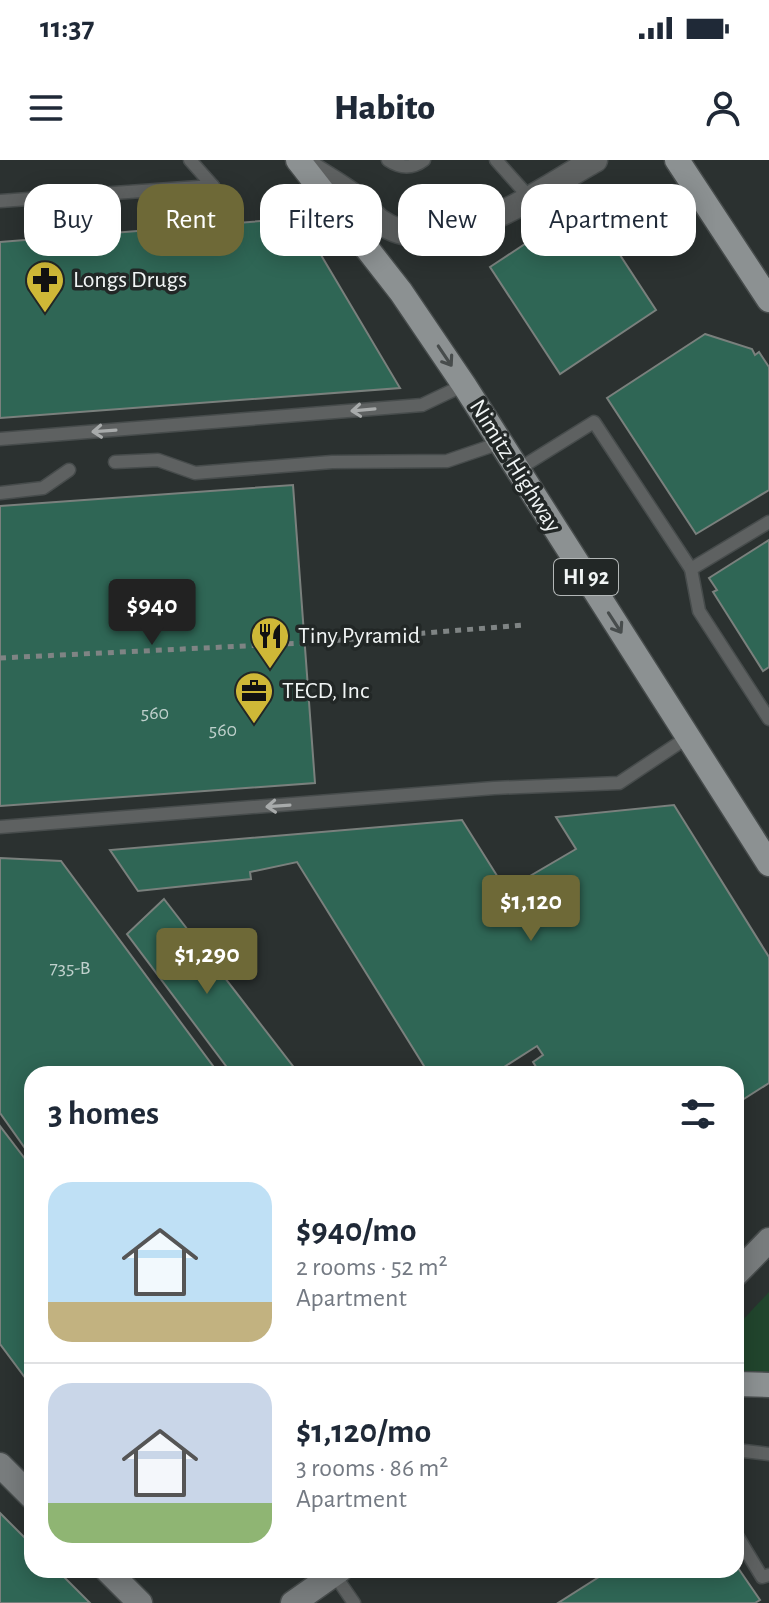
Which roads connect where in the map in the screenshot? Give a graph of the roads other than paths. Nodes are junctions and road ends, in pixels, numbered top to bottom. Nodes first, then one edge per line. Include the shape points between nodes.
1 (190, 160) edge
2 (388, 160) edge
3 (424, 160) edge
4 (496, 160) edge
5 (595, 160) edge
6 (677, 160) edge
7 (298, 161) edge
8 (560, 171) edge
9 (544, 184) edge
10 (521, 188) edge
11 (0, 201) edge
12 (521, 202) edge
13 (769, 300) edge
14 (464, 385) junction
15 (0, 439) edge
16 (500, 443) junction
17 (115, 462) dead end
18 (69, 470) dead end
19 (517, 470) junction
20 (0, 493) edge
21 (769, 522) edge
22 (691, 569) junction
23 (769, 719) edge
24 (688, 737) junction
25 (0, 827) edge
26 (769, 864) edge
27 (769, 1240) edge
28 (744, 1266) edge
29 (744, 1384) edge
30 (769, 1385) edge
31 (744, 1451) edge
32 (769, 1454) edge
33 (0, 1465) edge
34 (24, 1489) edge
35 (744, 1547) edge
36 (769, 1575) edge
37 (115, 1578) edge
38 (328, 1578) edge
39 (340, 1578) edge
40 (140, 1603) edge
41 (293, 1603) edge
42 (354, 1603) edge

1 - 11 lane via 213,186
2 - 3 lane via 403,167
4 - 10 lane
5 - 8 street
6 - 13 main road
7 - 12 street via 399,231 464,230
7 -> 14 main road, Nimitz Highway / HI 92 via 401,292
8 - 9 street
14 -> 15 lane via 422,405
14 - 16 main road, Nimitz Highway / HI 92
16 - 17 lane via 447,461 332,462 195,473 158,460
16 - 19 main road, Nimitz Highway / HI 92
18 - 20 lane via 43,488
19 - 22 lane via 594,422
19 -> 24 main road, Nimitz Highway / HI 92
21 - 22 lane
22 - 23 lane via 699,611
24 -> 25 lane via 619,783
24 - 26 main road, Nimitz Highway / HI 92
27 - 28 street
29 - 30 main road
31 - 32 lane
33 - 34 street
35 - 36 lane via 762,1577
37 - 40 street
38 - 41 street
39 - 42 lane

